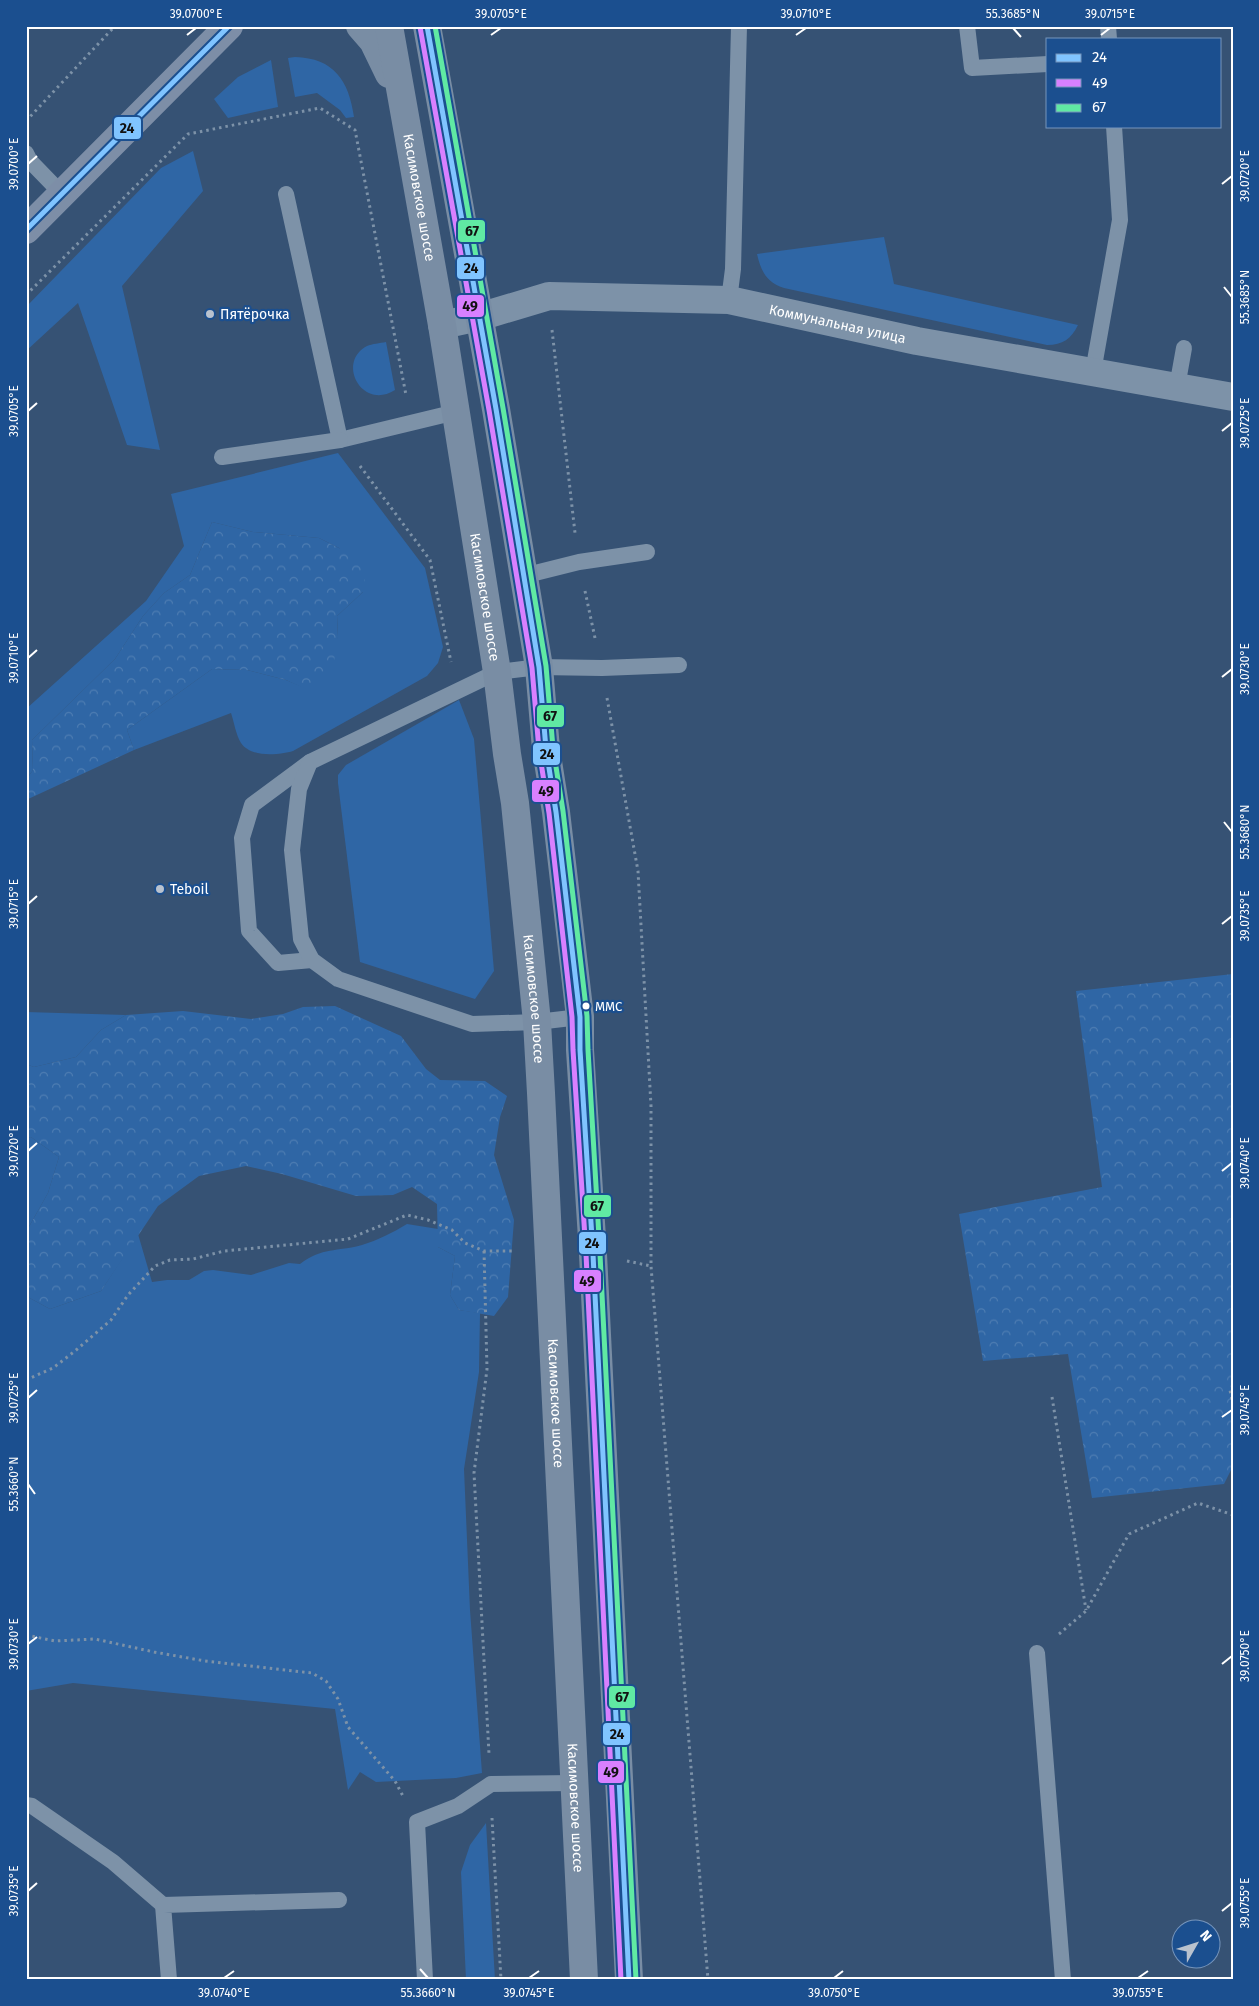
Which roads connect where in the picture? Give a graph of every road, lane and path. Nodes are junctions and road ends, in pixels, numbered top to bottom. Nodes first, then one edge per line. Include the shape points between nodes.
1 (114, 26) edge
2 (240, 26) edge
3 (360, 26) edge
4 (389, 26) edge
5 (427, 26) edge
6 (739, 26) edge
7 (967, 26) edge
8 (222, 34) edge
9 (1046, 64) edge
10 (403, 103) junction
11 (26, 121) edge
12 (1114, 128) edge
13 (26, 153) edge
14 (62, 194) junction
15 (286, 194) dead end
16 (26, 230) edge
17 (26, 295) edge
18 (548, 296) junction
19 (729, 300) junction
20 (479, 317) junction
21 (442, 325) junction
22 (1184, 348) dead end
23 (1093, 372) junction
24 (1177, 387) junction
25 (1233, 397) edge
26 (456, 412) junction
27 (411, 422) junction
28 (340, 440) junction
29 (222, 457) dead end
30 (647, 552) dead end
31 (579, 562) junction
32 (523, 576) junction
33 (679, 665) dead end
34 (539, 667) junction
35 (602, 668) junction
36 (497, 672) junction
37 (310, 762) junction
38 (312, 960) junction
39 (580, 1017) junction
40 (537, 1022) junction
41 (26, 1380) edge
42 (1233, 1384) edge
43 (1052, 1397) dead end
44 (1233, 1405) edge
45 (1233, 1515) edge
46 (1086, 1611) junction
47 (26, 1635) edge
48 (1037, 1652) joint
49 (575, 1783) junction
50 (491, 1784) junction
51 (26, 1805) edge
52 (417, 1822) junction
53 (339, 1900) dead end
54 (163, 1904) junction
55 (169, 1980) edge
56 (425, 1980) edge
57 (501, 1980) edge
58 (584, 1980) edge
59 (629, 1980) edge
60 (708, 1980) edge
61 (1063, 1980) edge

1 - 11 path
2 - 8 main road
3 - 10 main road via 373,41
4 - 10 main road, Касимовское шоссе
5 - 20 main road
6 - 19 lane via 733,269
7 - 9 lane via 972,68
8 - 14 main road
10 - 21 main road, Касимовское шоссе
12 - 23 lane via 1120,220
13 - 14 lane
14 - 16 main road
15 - 28 lane
17 - 27 path via 188,134 320,108 355,130
18 - 19 street, Коммунальная улица
18 - 20 street, Коммунальная улица
18 - 31 path
19 - 23 street, Коммунальная улица via 917,340
20 - 21 street, Коммунальная улица
20 - 32 main road
21 - 26 main road, Касимовское шоссе
22 - 24 lane
23 - 24 street, Коммунальная улица
24 - 25 street, Коммунальная улица
26 - 27 lane
26 - 36 main road, Касимовское шоссе
27 - 28 lane
28 - 29 lane
30 - 31 lane
31 - 32 lane
31 - 35 path
32 - 34 main road
33 - 35 lane
34 - 35 lane
34 - 36 lane
34 - 39 main road
35 - 60 path via 638,871 652,1106 651,1266
36 - 37 lane
36 - 40 main road, Касимовское шоссе via 515,803
37 - 38 lane via 299,789 292,850 301,939
37 - 38 lane via 252,805 242,838 249,930 278,963
38 - 40 lane via 338,979 472,1024
39 - 40 lane
39 - 59 main road
40 - 49 main road, Касимовское шоссе
41 - 50 path via 54,1368 82,1345 111,1320 128,1295 155,1266 170,1260 193,1259 224,1251 348,1239 407,1215 452,1230 464,1243 484,1251 487,1369 474,1473
42 - 44 path via 1230,1390
43 - 46 path
45 - 46 path via 1198,1502 1129,1534
46 - 48 path
47 - 52 path via 54,1641 95,1639 205,1661 312,1673 326,1681 338,1699 348,1727 395,1781
48 - 61 lane
49 - 50 lane
49 - 58 main road, Касимовское шоссе
50 - 52 lane via 458,1806
50 - 57 path
51 - 54 lane via 112,1862
52 - 56 lane
53 - 54 lane
54 - 55 lane

